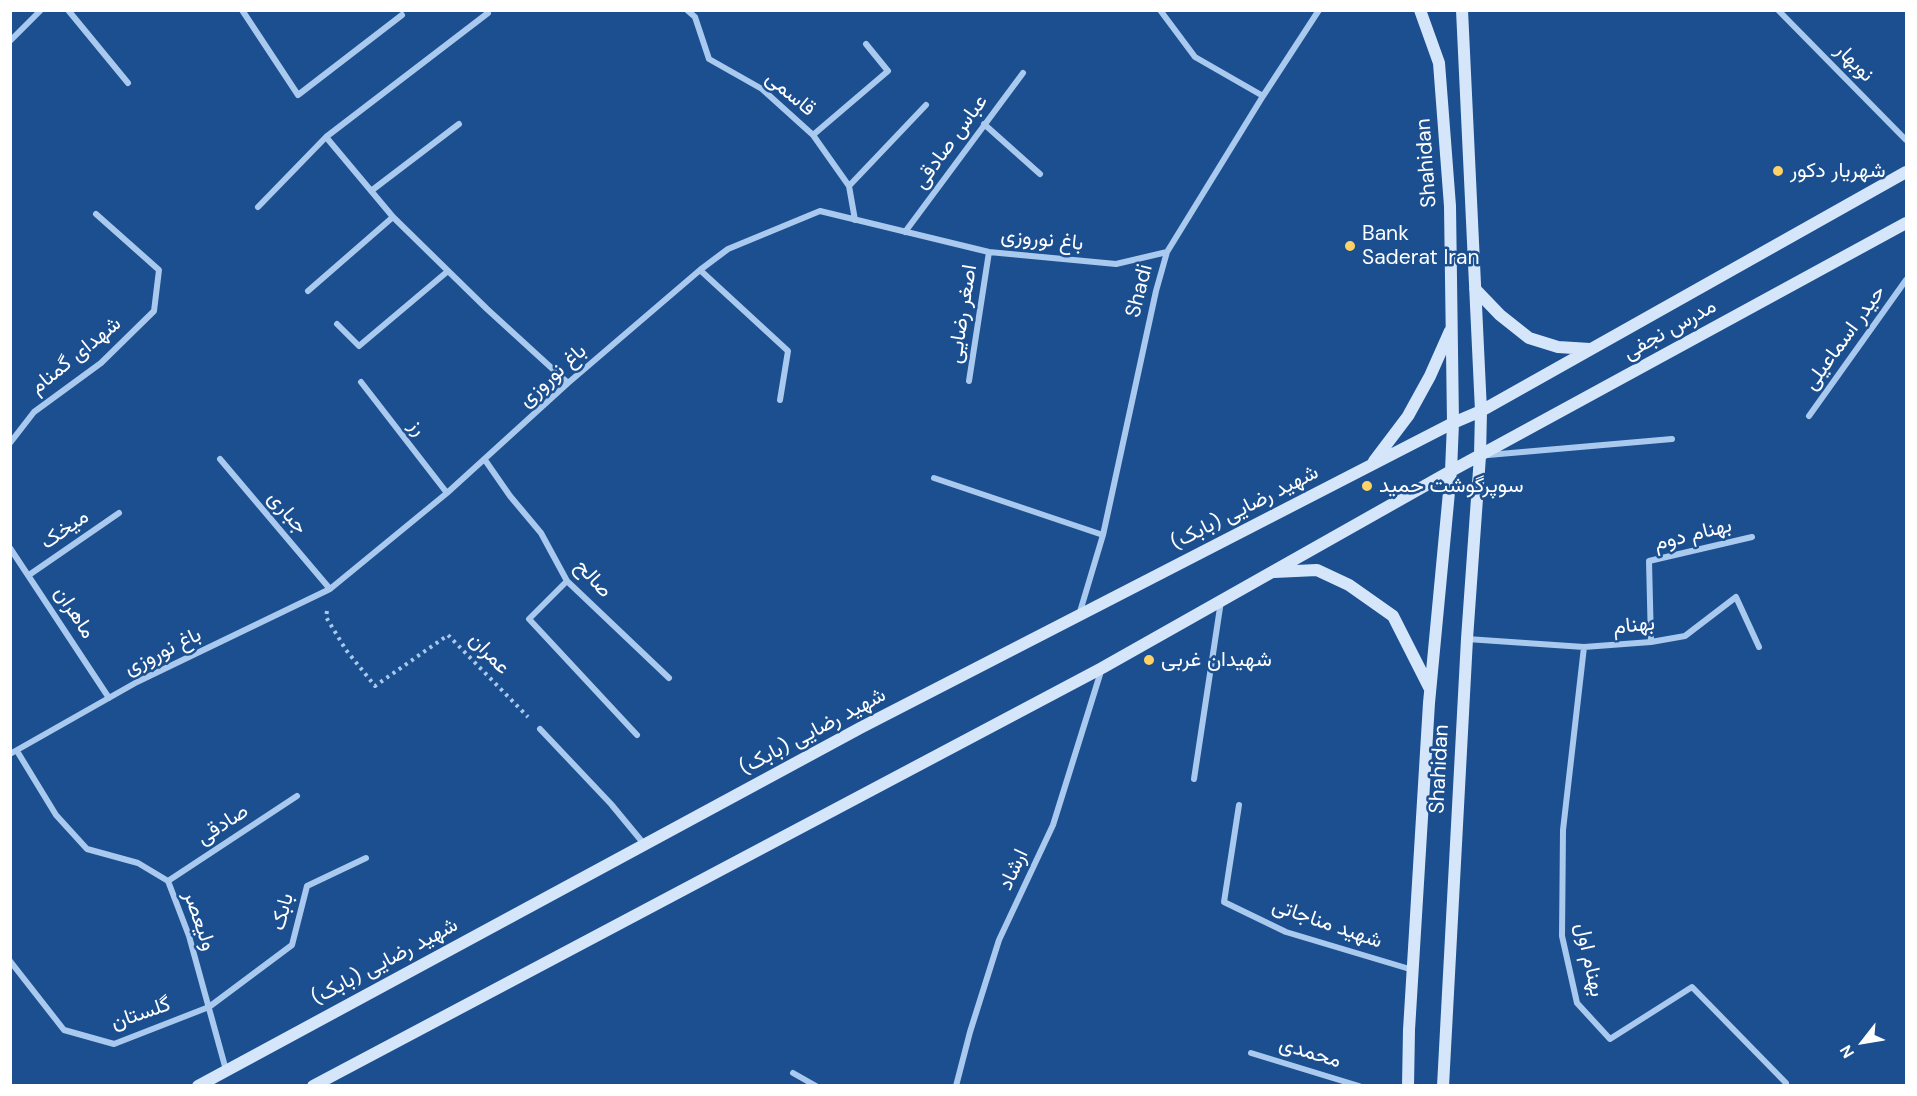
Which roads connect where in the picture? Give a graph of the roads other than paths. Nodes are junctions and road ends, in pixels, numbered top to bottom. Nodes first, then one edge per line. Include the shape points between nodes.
1 (41, 10) edge
2 (68, 10) edge
3 (242, 10) edge
4 (687, 10) edge
5 (702, 10) edge
6 (1160, 10) edge
7 (1319, 10) edge
8 (1420, 10) edge
9 (1462, 10) edge
10 (1778, 10) edge
11 (488, 13) dead end
12 (402, 15) dead end
13 (695, 17) junction
14 (10, 41) edge
15 (866, 44) dead end
16 (1023, 73) dead end
17 (128, 83) dead end
18 (1263, 96) junction
19 (926, 105) dead end
20 (459, 124) dead end
21 (984, 124) junction
22 (813, 135) junction
23 (326, 137) junction
24 (1906, 140) edge
25 (1906, 172) edge
26 (1040, 174) dead end
27 (849, 186) junction
28 (372, 191) junction
29 (258, 207) dead end
30 (96, 214) dead end
31 (393, 217) junction
32 (855, 220) junction
33 (1906, 223) edge
34 (905, 232) junction
35 (989, 252) junction
36 (1167, 252) junction
37 (700, 270) junction
38 (448, 271) junction
39 (1906, 280) edge
40 (1475, 289) junction
41 (308, 291) dead end
42 (337, 324) dead end
43 (1452, 327) junction
44 (1591, 349) junction
45 (969, 381) dead end
46 (361, 382) dead end
47 (568, 383) junction
48 (780, 400) dead end
49 (1480, 411) junction
50 (1809, 416) dead end
51 (1453, 423) junction
52 (1672, 439) dead end
53 (10, 443) edge
54 (1480, 456) junction
55 (220, 459) dead end
56 (485, 460) junction
57 (1371, 465) junction
58 (1451, 471) junction
59 (934, 478) dead end
60 (447, 493) junction
61 (118, 513) dead end
62 (1103, 535) junction
63 (1752, 537) dead end
64 (10, 548) edge
65 (1270, 573) junction
66 (29, 575) junction
67 (567, 581) junction
68 (330, 589) junction
69 (1221, 601) junction
70 (1079, 615) junction
71 (1467, 639) junction
72 (1651, 642) junction
73 (1584, 647) junction
74 (1759, 647) dead end
75 (1102, 668) junction
76 (669, 678) dead end
77 (1430, 690) junction
78 (110, 698) junction
79 (540, 729) road end
80 (637, 735) dead end
81 (14, 752) edge
82 (1194, 779) dead end
83 (297, 796) dead end
84 (1239, 805) dead end
85 (644, 844) junction
86 (366, 858) dead end
87 (168, 881) junction
88 (10, 961) edge
89 (1413, 970) junction
90 (209, 1006) junction
91 (1251, 1053) dead end
92 (226, 1070) junction
93 (793, 1073) dead end
94 (1786, 1083) dead end
95 (198, 1086) edge
96 (313, 1086) edge
97 (816, 1086) edge
98 (956, 1086) edge
99 (1359, 1086) edge
100 (1408, 1086) edge
101 (1443, 1086) edge

1 - 14 street
2 - 17 street
3 - 12 street via 298,94
4 - 13 street
5 - 13 street
6 - 18 street via 1195,57
7 - 18 street, Shadi
8 - 43 main road, Shahidan via 1439,63 1450,206
9 - 40 main road, Shahidan
10 - 24 street, نوبهار
11 - 23 street
13 - 22 street, قاسمی via 709,59 762,89
15 - 22 street via 888,71
16 - 21 street, عباس صادقی
18 - 36 street, Shadi
19 - 27 street
20 - 28 street
21 - 26 street
21 - 34 street, عباس صادقی
22 - 27 street, قاسمی
23 - 28 street
23 - 29 street
25 - 44 main road, مدرس نجفی
27 - 32 street, قاسمی
28 - 31 street
30 - 53 street, شهدای گمنام via 159,270 154,311 101,363 34,412
31 - 38 street
31 - 41 street
32 - 34 street, باغ نوروزی
32 - 37 street, باغ نوروزی via 820,212 728,249
33 - 54 main road, مدرس نجفی
34 - 35 street, باغ نوروزی
35 - 36 street, باغ نوروزی via 1116,264
35 - 45 street, اصغر رضایی
36 - 62 street, Shadi
37 - 47 street, باغ نوروزی
37 - 48 street via 788,351
38 - 42 street via 359,346
38 - 47 street
39 - 50 street, حیدر اسماعیلی
40 - 44 main road via 1529,338 1558,347
40 - 49 main road, Shahidan
43 - 51 main road, Shahidan
43 - 57 main road via 1408,416
44 - 49 main road, مدرس نجفی
46 - 60 street, رز
47 - 56 street, باغ نوروزی
49 - 51 main road, مدرس نجفی
49 - 54 main road, Shahidan
51 - 57 main road, شهید رضایی (بابک)
51 - 58 main road, Shahidan
52 - 54 street
54 - 58 main road, مدرس نجفی
54 - 71 main road, Shahidan
55 - 68 street, جباری
56 - 60 street, باغ نوروزی
56 - 67 street, صالح via 541,533
57 - 70 main road, شهید رضایی (بابک)
58 - 65 main road
58 - 77 main road, Shahidan
59 - 62 street
60 - 68 street, باغ نوروزی
61 - 66 street, میخک
62 - 70 street, Shadi
63 - 72 street, بهنام دوم via 1649,561
64 - 66 street, ماهران
65 - 69 main road
65 - 77 main road via 1317,570 1349,585 1392,616
66 - 78 street, ماهران
67 - 76 street, صالح
67 - 80 street via 529,619
68 - 78 street, باغ نوروزی
69 - 75 main road
69 - 82 street
70 - 85 main road, شهید رضایی (بابک)
71 - 73 street, بهنام
71 - 101 main road, Shahidan
72 - 73 street, بهنام
72 - 74 street, بهنام via 1685,636 1736,597
73 - 94 street, بهنام اول via 1563,830 1562,936 1577,1004 1610,1039 1692,987
75 - 96 main road
75 - 98 street, ارشاد via 1053,825 999,940
77 - 89 main road, Shahidan
78 - 81 street, باغ نوروزی
79 - 85 street
81 - 87 street, ولیعصر via 56,815 87,849 138,863
83 - 87 street, صادقی
84 - 89 street, شهید مناجاتی via 1224,902 1286,932
85 - 92 main road, شهید رضایی (بابک)
86 - 90 street, بابک via 307,886 292,945
87 - 90 street, ولیعصر
88 - 90 street, گلستان via 64,1030 114,1044
89 - 100 main road, Shahidan
90 - 92 street, ولیعصر
91 - 99 street, محمدی
92 - 95 main road, شهید رضایی (بابک)
93 - 97 street

